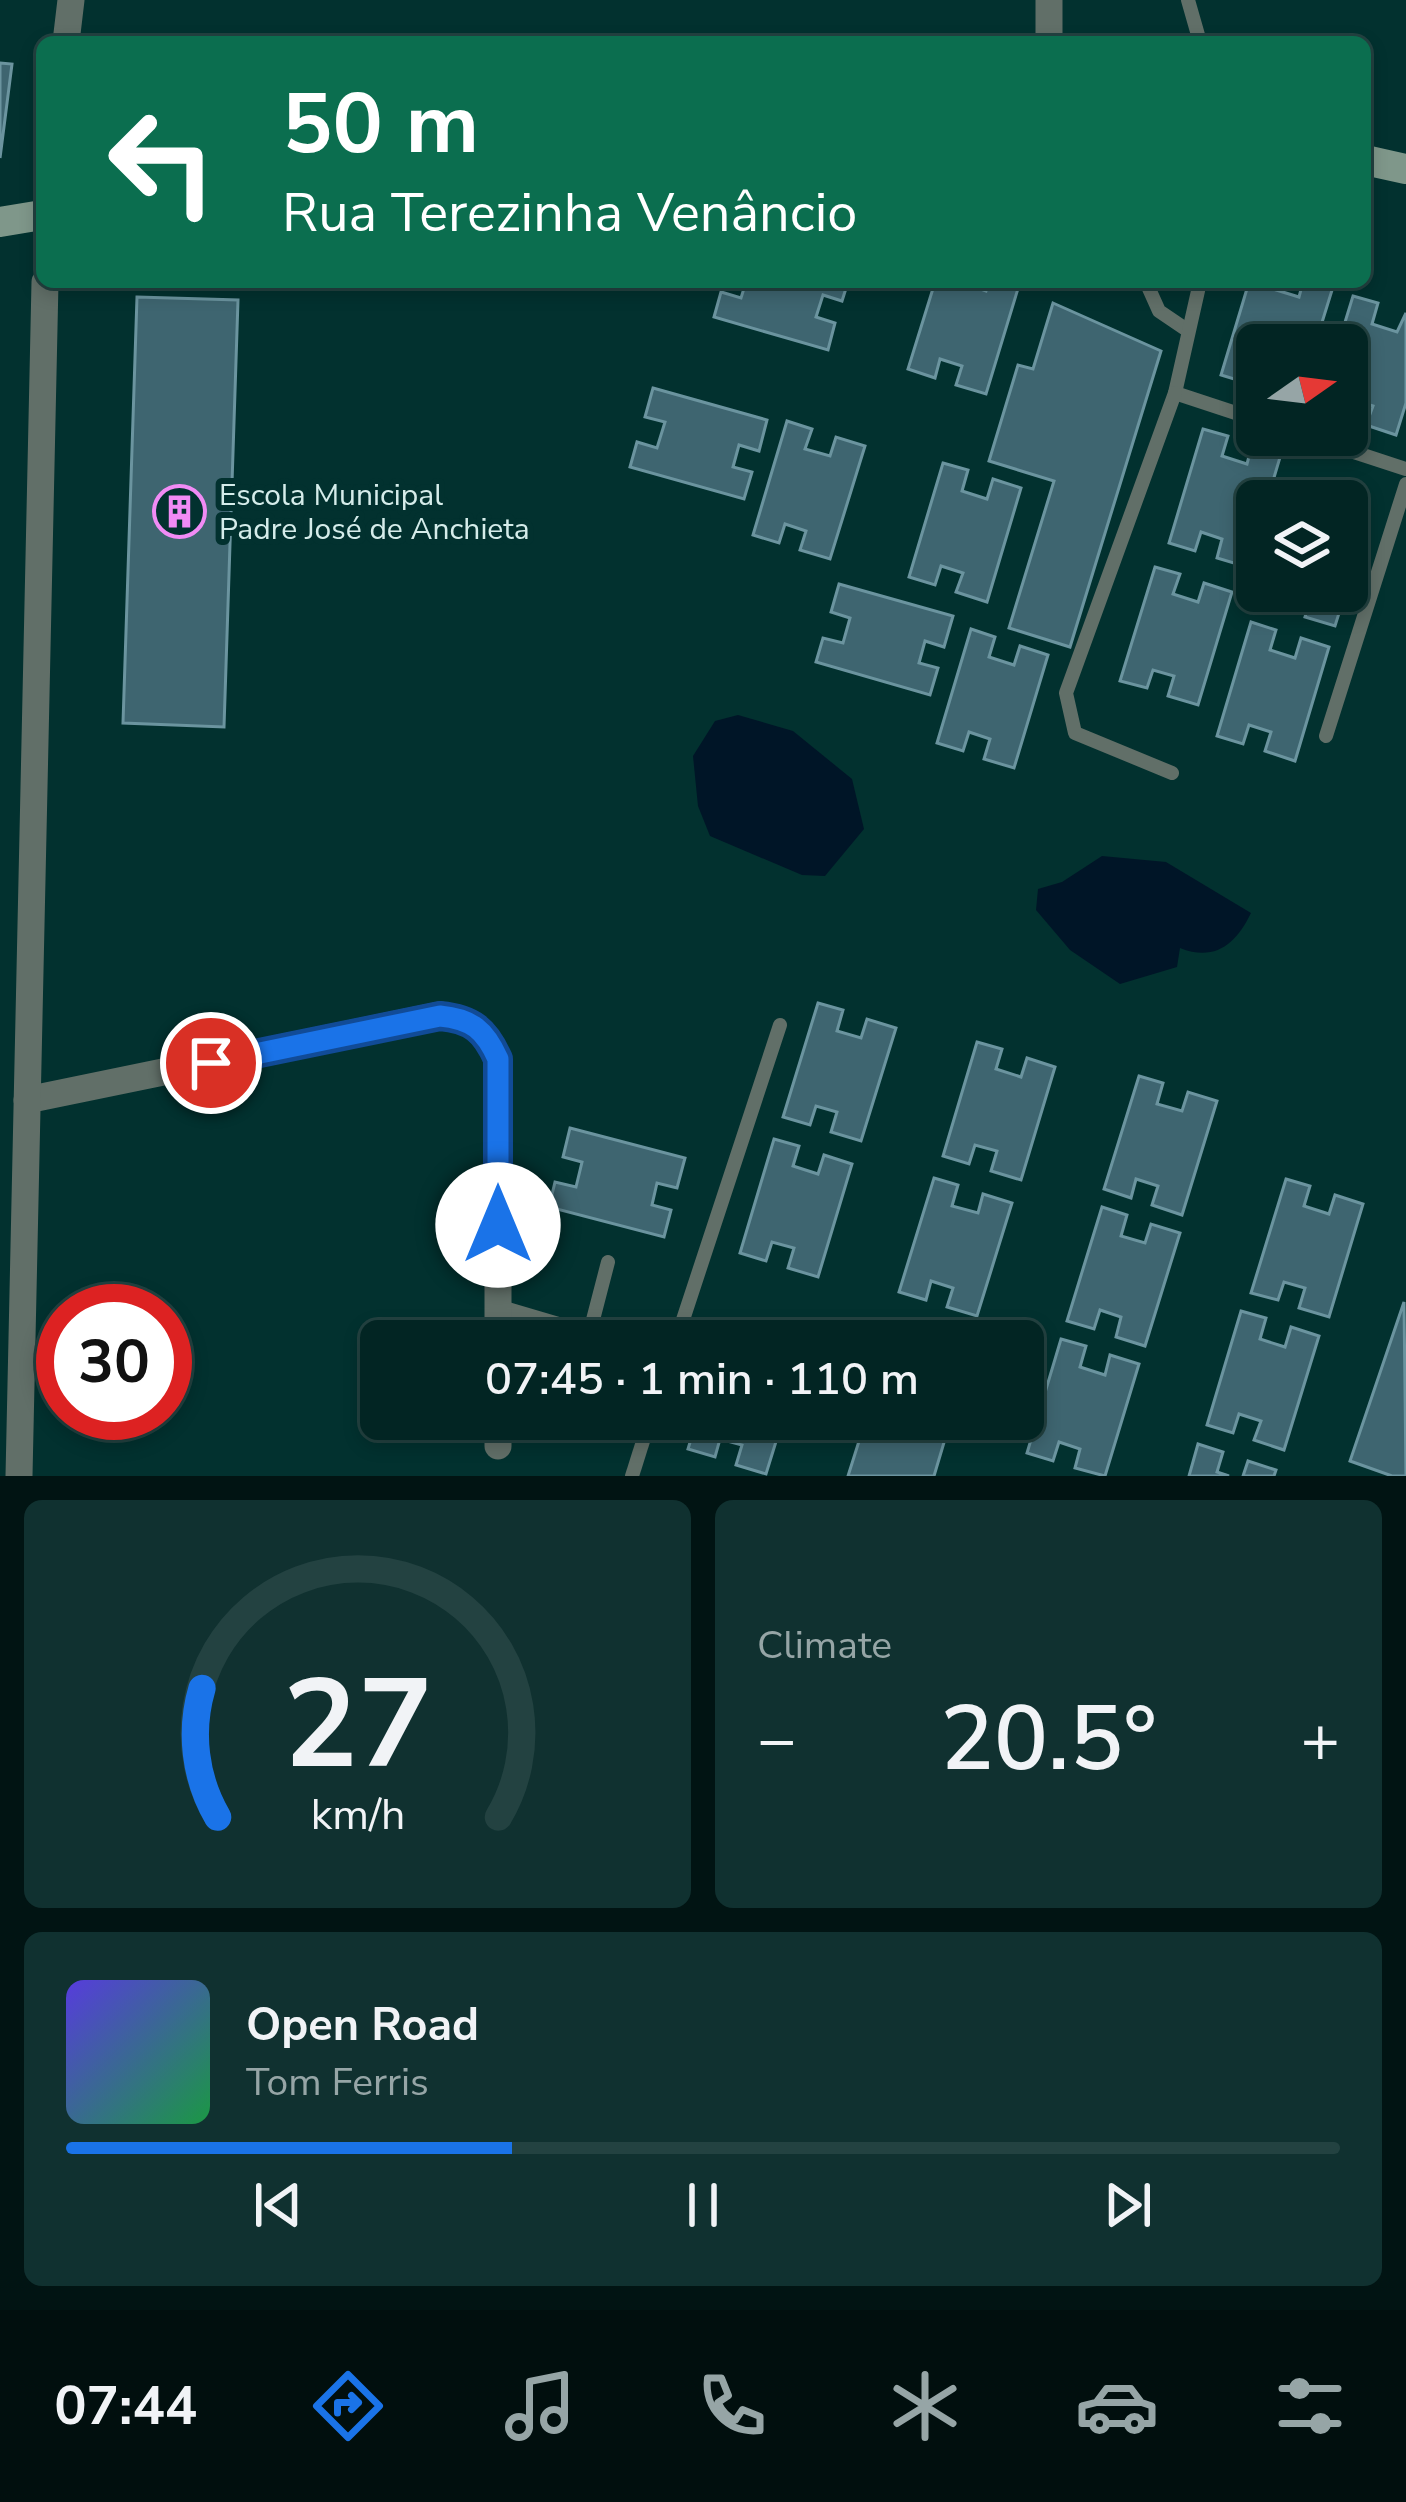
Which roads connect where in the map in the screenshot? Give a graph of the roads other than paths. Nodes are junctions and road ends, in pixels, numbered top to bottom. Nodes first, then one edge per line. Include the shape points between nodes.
1 (71, 0) edge
2 (1049, 0) edge
3 (1188, 0) edge
4 (67, 36) edge
5 (1049, 36) edge
6 (1198, 36) edge
7 (1371, 161) edge
8 (1406, 169) edge
9 (36, 216) edge
10 (0, 222) edge
11 (45, 288) edge
12 (1149, 288) edge
13 (1198, 288) edge
14 (1186, 330) junction
15 (1175, 393) junction
16 (1236, 413) edge
17 (1366, 456) edge
18 (1406, 469) edge
19 (1406, 484) edge
20 (1326, 736) dead end
21 (1172, 772) dead end
22 (780, 1025) dead end
23 (27, 1100) junction
24 (608, 1262) dead end
25 (498, 1306) junction
26 (498, 1320) edge
27 (539, 1320) edge
28 (593, 1320) edge
29 (683, 1320) edge
30 (643, 1440) edge
31 (19, 1476) edge
32 (632, 1476) edge

1 - 4 street
2 - 5 street
3 - 6 lane
7 - 8 street
9 - 10 street
11 - 23 street
12 - 14 lane via 1160,311
13 - 14 lane
14 - 15 lane
15 - 16 lane
15 - 21 lane via 1066,693 1075,733
17 - 18 lane
19 - 20 lane
22 - 29 lane
23 - 25 street via 440,1016 464,1018 498,1059
23 - 31 street
24 - 28 lane
25 - 26 street
25 - 27 lane
30 - 32 lane

